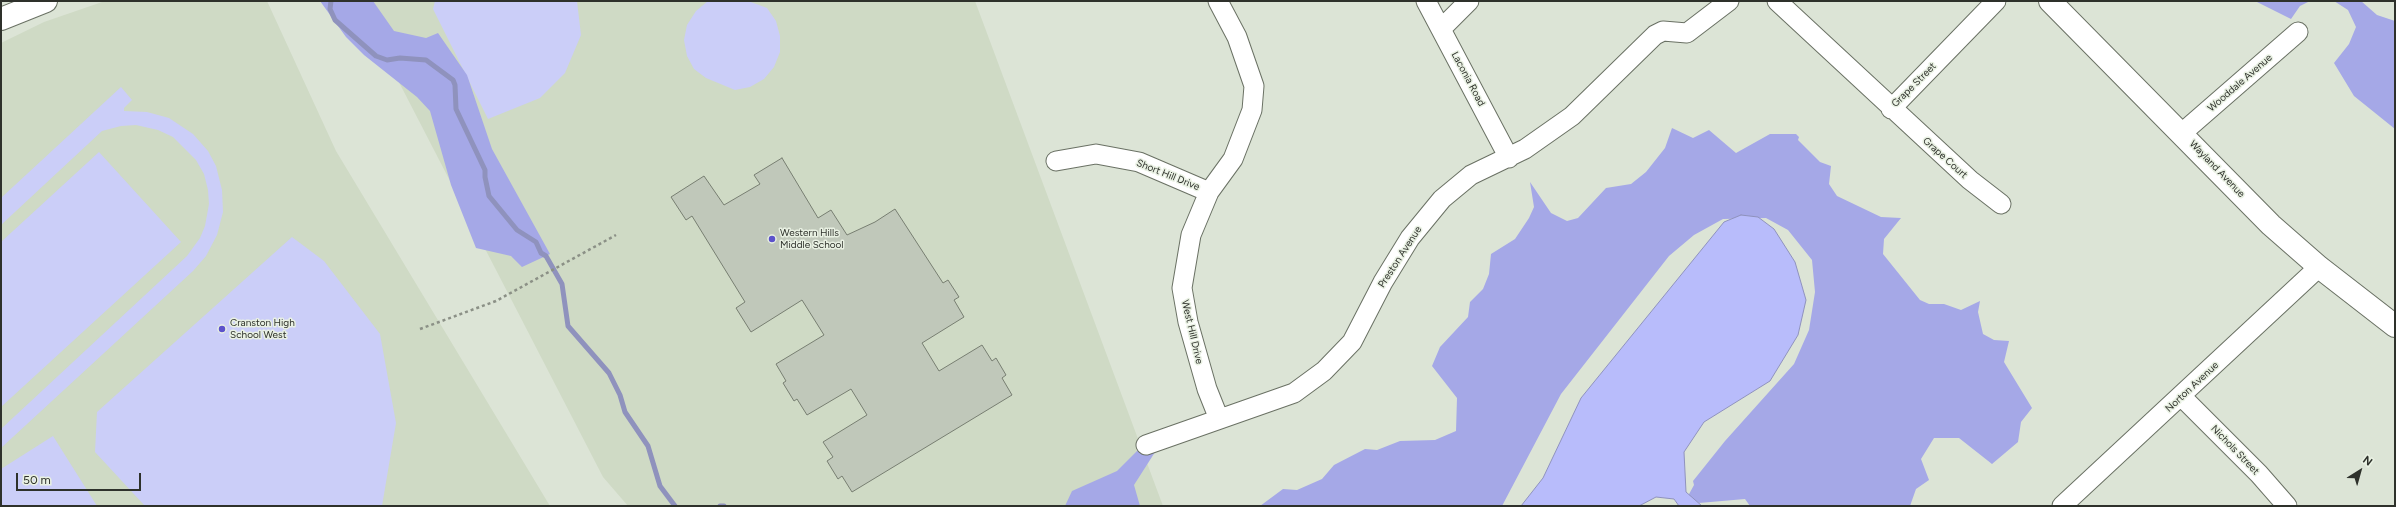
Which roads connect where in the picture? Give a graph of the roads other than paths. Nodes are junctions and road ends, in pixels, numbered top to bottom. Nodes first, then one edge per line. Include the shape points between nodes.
1 (46, 1) edge
2 (1218, 1) edge
3 (1426, 1) edge
4 (1469, 1) edge
5 (1729, 1) edge
6 (1777, 1) edge
7 (1996, 1) edge
8 (2050, 1) edge
9 (1, 19) edge
10 (1441, 29) junction
11 (2298, 32) dead end
12 (1892, 109) junction
13 (2182, 133) junction
14 (1509, 158) junction
15 (1056, 161) dead end
16 (1209, 192) junction
17 (2001, 204) dead end
18 (2319, 267) junction
19 (2395, 326) edge
20 (2182, 397) junction
21 (1219, 419) junction
22 (1146, 445) dead end
23 (2062, 506) edge
24 (2287, 506) edge

1 - 9 main road
2 - 16 street, West Hill Drive via 1237,36 1254,86 1252,110 1233,159
3 - 10 street, Laconia Road
4 - 10 street
5 - 14 street, Preston Avenue via 1687,33 1664,31 1654,35 1572,116
6 - 12 street, Grape Street
7 - 12 street, Grape Street
8 - 13 main road, Wayland Avenue
10 - 14 street, Laconia Road
11 - 13 street, Wooddale Avenue
12 - 17 street, Grape Court via 1970,180
13 - 18 main road, Wayland Avenue via 2272,225
14 - 21 street, Preston Avenue via 1471,175 1442,199 1410,238 1383,282 1352,342 1324,371 1294,393
15 - 16 street, Short Hill Drive via 1096,154 1139,162
16 - 21 street, West Hill Drive via 1192,235 1182,288 1188,322 1207,390
18 - 19 main road, Wayland Avenue
18 - 20 street, Norton Avenue
20 - 23 street, Norton Avenue
20 - 24 street, Nichols Street via 2259,474
21 - 22 street, Preston Avenue

